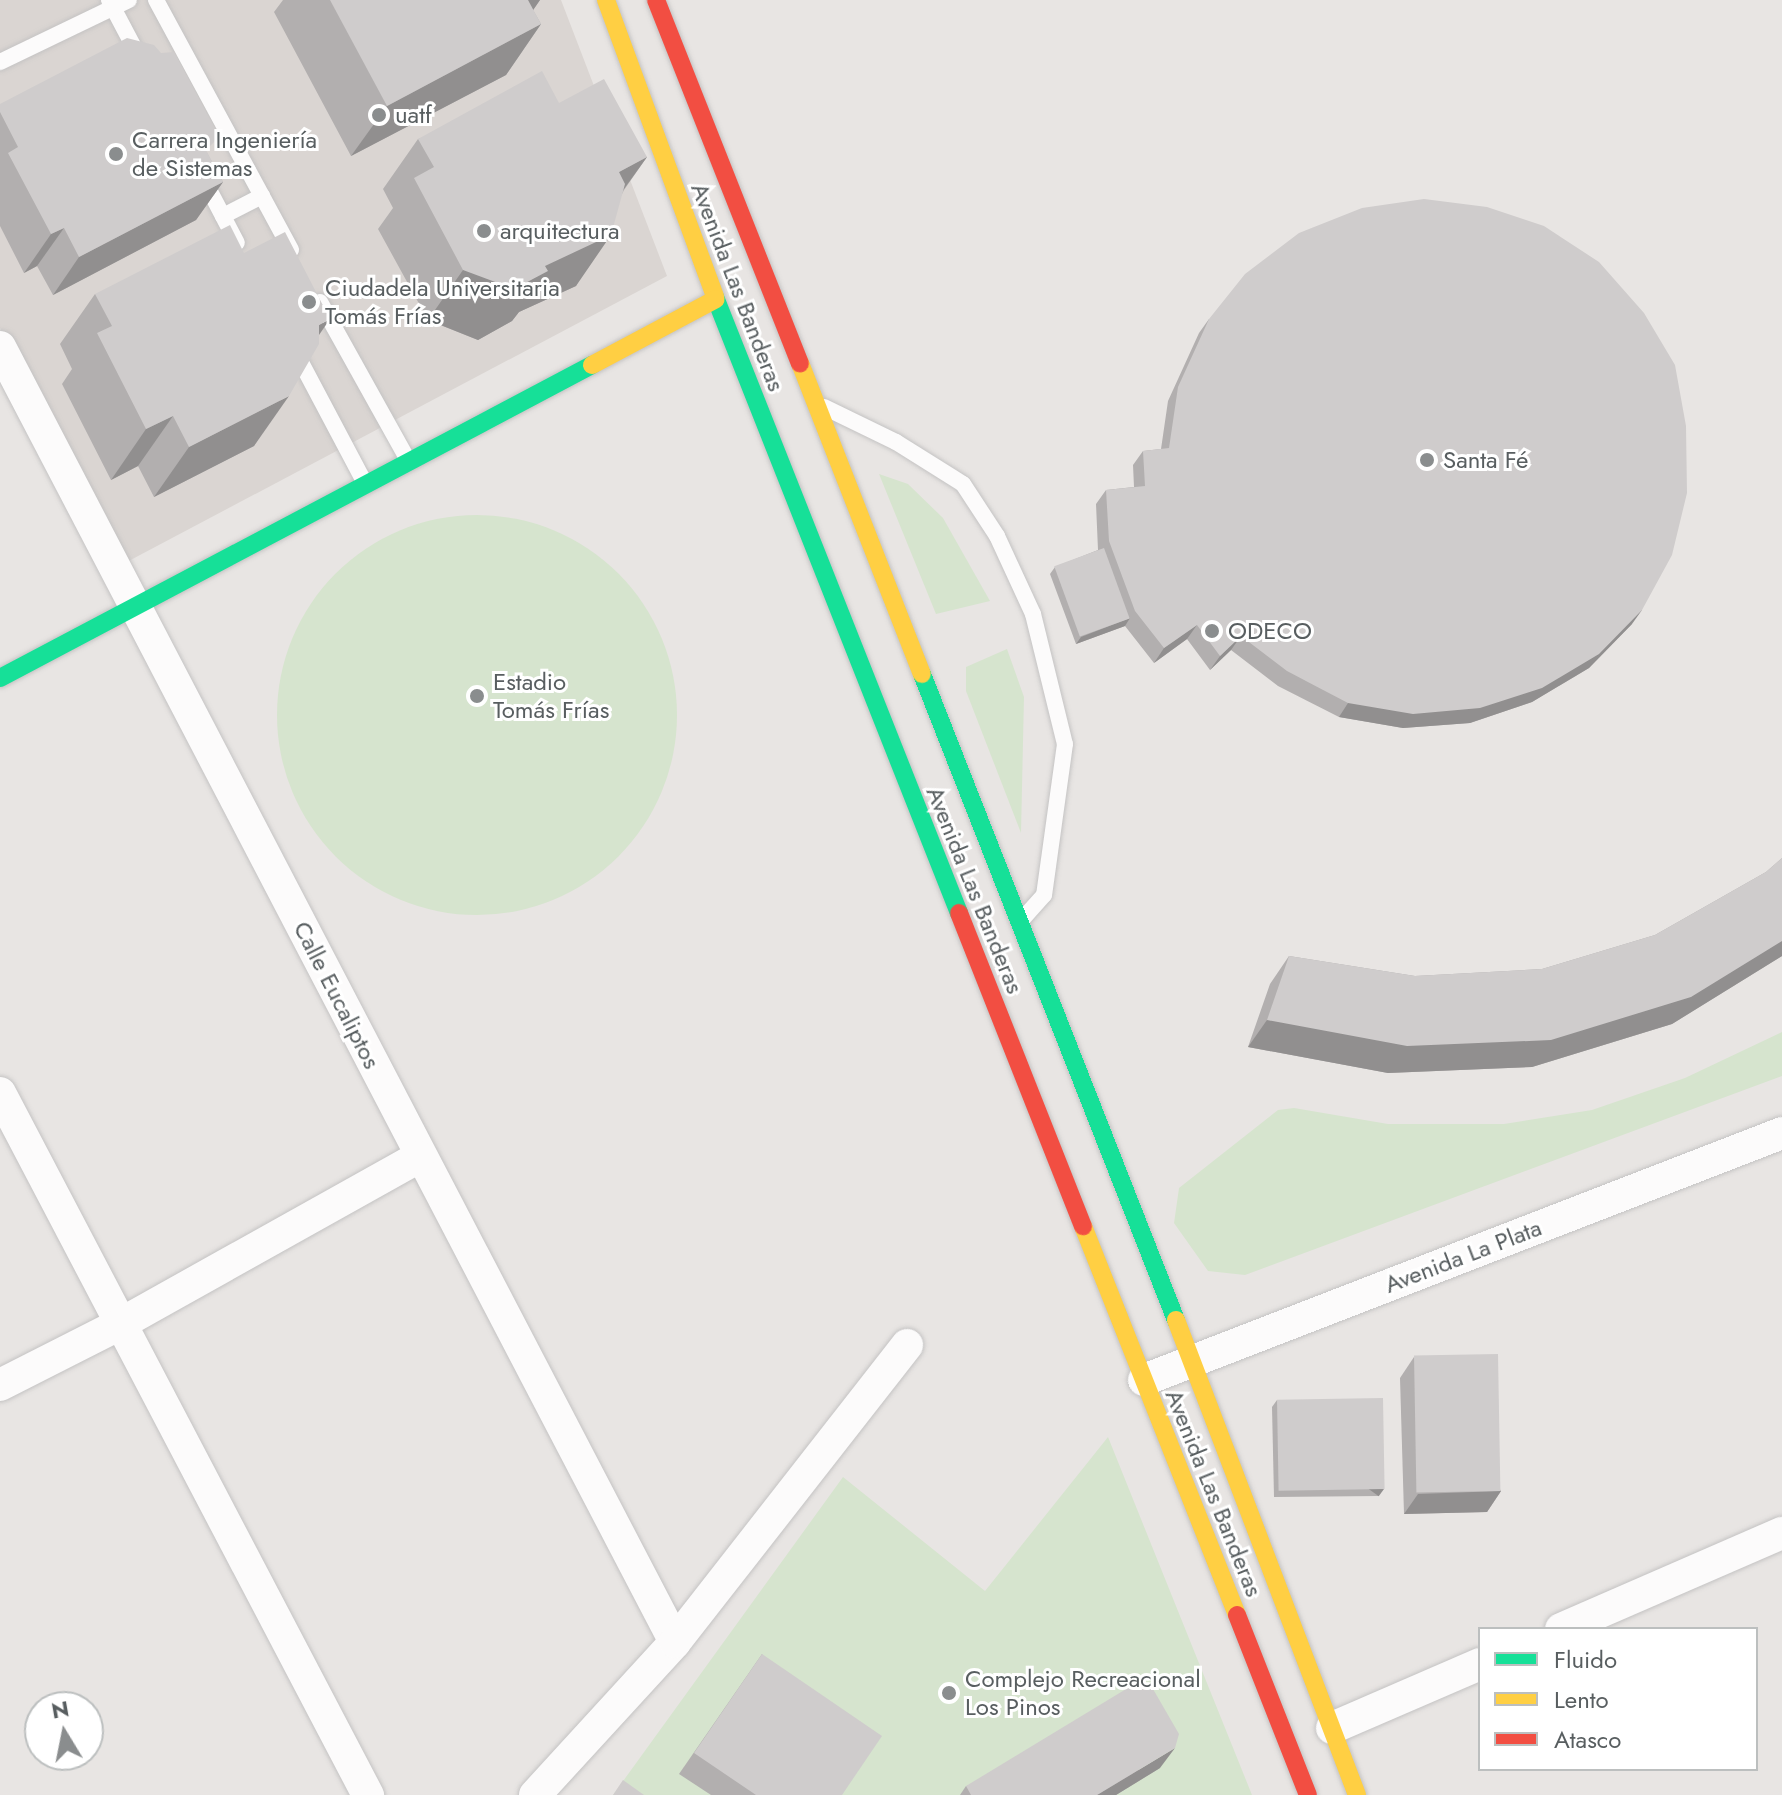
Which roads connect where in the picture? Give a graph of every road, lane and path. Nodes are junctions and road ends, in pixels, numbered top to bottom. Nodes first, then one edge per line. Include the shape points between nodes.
1 (129, 0) edge
2 (156, 0) edge
3 (606, 0) edge
4 (656, 0) edge
5 (111, 4) edge
6 (0, 62) edge
7 (150, 77) edge
8 (194, 161) edge
9 (262, 196) junction
10 (223, 216) junction
11 (245, 258) edge
12 (716, 299) junction
13 (289, 340) edge
14 (0, 347) edge
15 (810, 400) junction
16 (409, 461) junction
17 (366, 485) junction
18 (137, 605) junction
19 (0, 678) edge
20 (1019, 923) junction
21 (0, 1093) edge
22 (1782, 1133) edge
23 (419, 1157) junction
24 (122, 1323) junction
25 (907, 1345) dead end
26 (1189, 1362) junction
27 (1144, 1380) junction
28 (0, 1385) edge
29 (1782, 1533) edge
30 (1566, 1627) edge
31 (675, 1642) junction
32 (1478, 1665) edge
33 (1332, 1728) junction
34 (368, 1795) edge
35 (535, 1795) edge
36 (1308, 1795) edge
37 (1357, 1795) edge

1 - 5 lane
2 - 9 lane
3 - 12 main road, Avenida Las Banderas
4 - 15 main road, Avenida Las Banderas
5 - 6 lane
5 - 7 lane
8 - 10 lane
9 - 10 lane
9 - 16 lane
10 - 11 lane
12 - 16 main road
12 - 27 main road, Avenida Las Banderas
13 - 17 lane
14 - 18 street, Calle Eucaliptos
15 - 20 main road, Avenida Las Banderas
15 - 20 lane via 896,442 963,484 997,536 1033,614 1065,744 1044,895
16 - 17 main road
17 - 18 main road
18 - 19 main road
18 - 23 street, Calle Eucaliptos
20 - 26 main road, Avenida Las Banderas
21 - 24 street
22 - 26 street, Avenida La Plata
23 - 24 street
23 - 31 street, Calle Eucaliptos
24 - 28 street
24 - 34 street
25 - 31 street
26 - 27 street, Avenida La Plata
26 - 33 main road, Avenida Las Banderas
27 - 36 main road, Avenida Las Banderas
29 - 30 street
31 - 35 street
32 - 33 street
33 - 37 main road, Avenida Las Banderas

